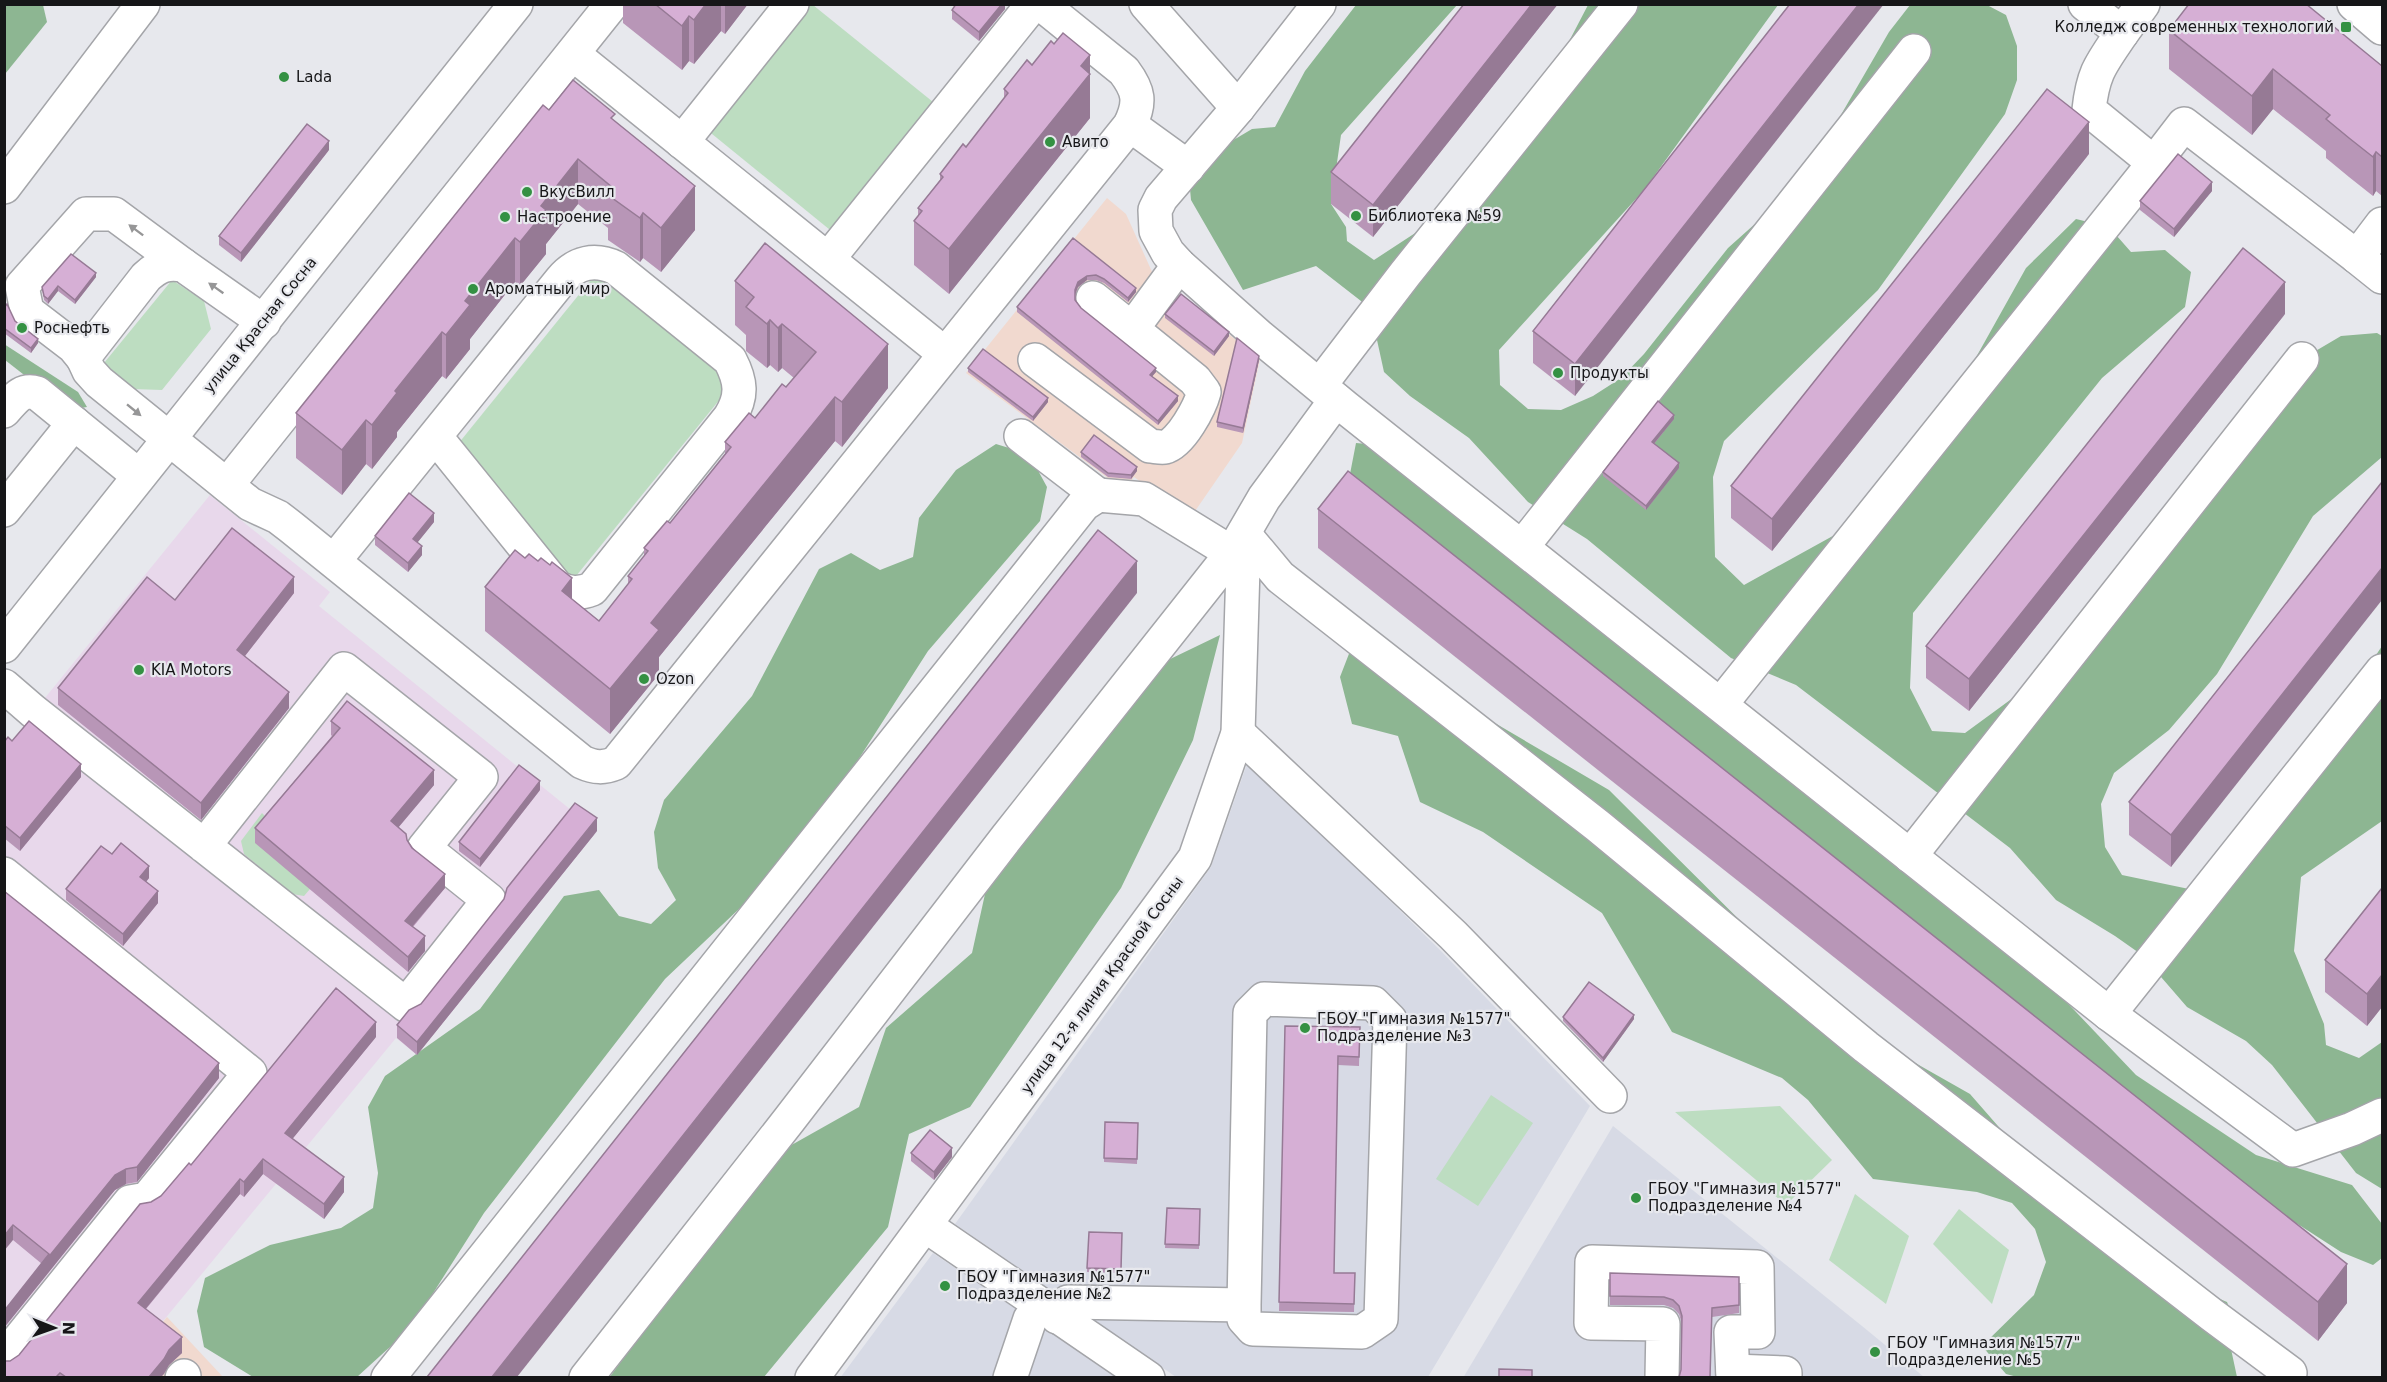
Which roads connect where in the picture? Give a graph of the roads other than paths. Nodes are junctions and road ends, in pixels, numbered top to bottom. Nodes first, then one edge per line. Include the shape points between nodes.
1 (143, 4) edge
2 (612, 4) edge
3 (792, 4) edge
4 (1033, 4) edge
5 (1041, 4) edge
6 (1146, 4) edge
7 (1319, 4) edge
8 (1621, 4) edge
9 (2085, 4) edge
10 (2143, 4) edge
11 (2354, 4) edge
12 (502, 9) edge
13 (2382, 28) edge
14 (2122, 33) junction
15 (1914, 51) dead end
16 (573, 54) junction
17 (1238, 108) junction
18 (1130, 125) junction
19 (682, 142) junction
20 (2154, 164) junction
21 (1188, 167) junction
22 (4, 187) edge
23 (2382, 224) edge
24 (828, 259) junction
25 (183, 265) junction
26 (1179, 266) junction
27 (2370, 267) edge
28 (1093, 298) dead end
29 (264, 322) junction
30 (1132, 329) junction
31 (945, 354) junction
32 (83, 358) junction
33 (2302, 359) dead end
34 (1035, 360) dead end
35 (1328, 392) junction
36 (4, 411) edge
37 (74, 423) junction
38 (435, 436) junction
39 (1021, 436) dead end
40 (169, 438) junction
41 (139, 476) junction
42 (227, 485) junction
43 (1098, 495) junction
44 (4, 510) edge
45 (1238, 544) junction
46 (1522, 547) junction
47 (334, 561) junction
48 (4, 646) edge
49 (2382, 671) edge
50 (4, 686) edge
51 (1721, 704) junction
52 (1239, 733) junction
53 (204, 846) junction
54 (1910, 856) junction
55 (4, 874) edge
56 (2109, 1014) junction
57 (2382, 1089) edge
58 (1610, 1096) dead end
59 (2382, 1115) edge
60 (2352, 1129) junction
61 (926, 1226) junction
62 (1244, 1305) junction
63 (1048, 1311) junction
64 (4, 1358) edge
65 (1733, 1374) edge
66 (2290, 1374) dead end
67 (388, 1377) edge
68 (586, 1377) edge
69 (812, 1377) edge
70 (1010, 1377) edge
71 (1148, 1377) edge
72 (1662, 1377) edge
73 (1785, 1377) edge

1 - 22 street
2 - 16 street
3 - 19 street
4 - 24 street
5 - 18 street via 1124,71 1133,83 1136,111
6 - 17 street
7 - 17 street
8 - 35 street via 1404,274
9 - 14 street
10 - 14 street
11 - 13 street
12 - 29 street, улица Красная Сосна
14 - 20 street via 2098,68 2089,111
15 - 46 street
16 - 19 street
16 - 42 street
17 - 21 street
18 - 21 street
18 - 31 street
19 - 24 street
20 - 27 street via 2184,124
20 - 51 street
21 - 26 street via 1155,210 1155,231
23 - 27 street
24 - 31 street
29 -> 25 street
25 - 32 street via 158,266 146,277
25 -> 32 street via 114,214 86,214 22,286 27,310
26 - 30 street
26 - 35 street
28 - 30 street
29 - 40 street, улица Красная Сосна
30 - 34 street via 1195,380 1204,392 1201,406 1175,442 1164,448 1150,446
31 - 47 street via 616,763 608,766 582,762
32 -> 40 street via 99,382
33 - 54 street
35 - 45 street
35 - 46 street
36 - 37 street via 16,397 30,391
37 - 41 street
37 - 44 street
38 - 38 street via 569,271 589,262 616,268 730,360 738,375 740,397 730,417 592,589 583,592 563,590 552,581
38 - 47 street
39 - 43 street
40 - 41 street, улица Красная Сосна
40 - 42 street
41 - 48 street, улица Красная Сосна
42 - 47 street via 257,508 284,521
43 - 45 street via 1144,499
43 - 67 street via 1084,504
45 - 52 street, улица 12-я линия Красной Сосны
45 - 66 street via 1598,826 1875,1054
45 - 68 street
46 - 51 street
49 - 56 street
50 - 53 street
51 - 54 street
52 - 58 street via 1453,935
52 - 61 street, улица 12-я линия Красной Сосны via 1195,858
53 - 53 street via 406,1005 489,900 424,848 481,777 344,669
54 - 56 street
55 - 64 street via 250,1073 147,1199 130,1202
56 - 60 street via 2293,1150
57 - 60 street
59 - 60 street
61 - 63 street
61 - 69 street, улица 12-я линия Красной Сосны
62 - 62 street via 1244,1319 1254,1329 1362,1332 1381,1319 1390,1020 1373,1003 1264,999 1250,1012
62 - 63 street via 1068,1302
63 - 70 street via 1030,1319
63 - 71 street
65 - 72 street via 1731,1332 1758,1332 1757,1267 1592,1262 1590,1323 1663,1324
65 - 73 street via 1785,1373

